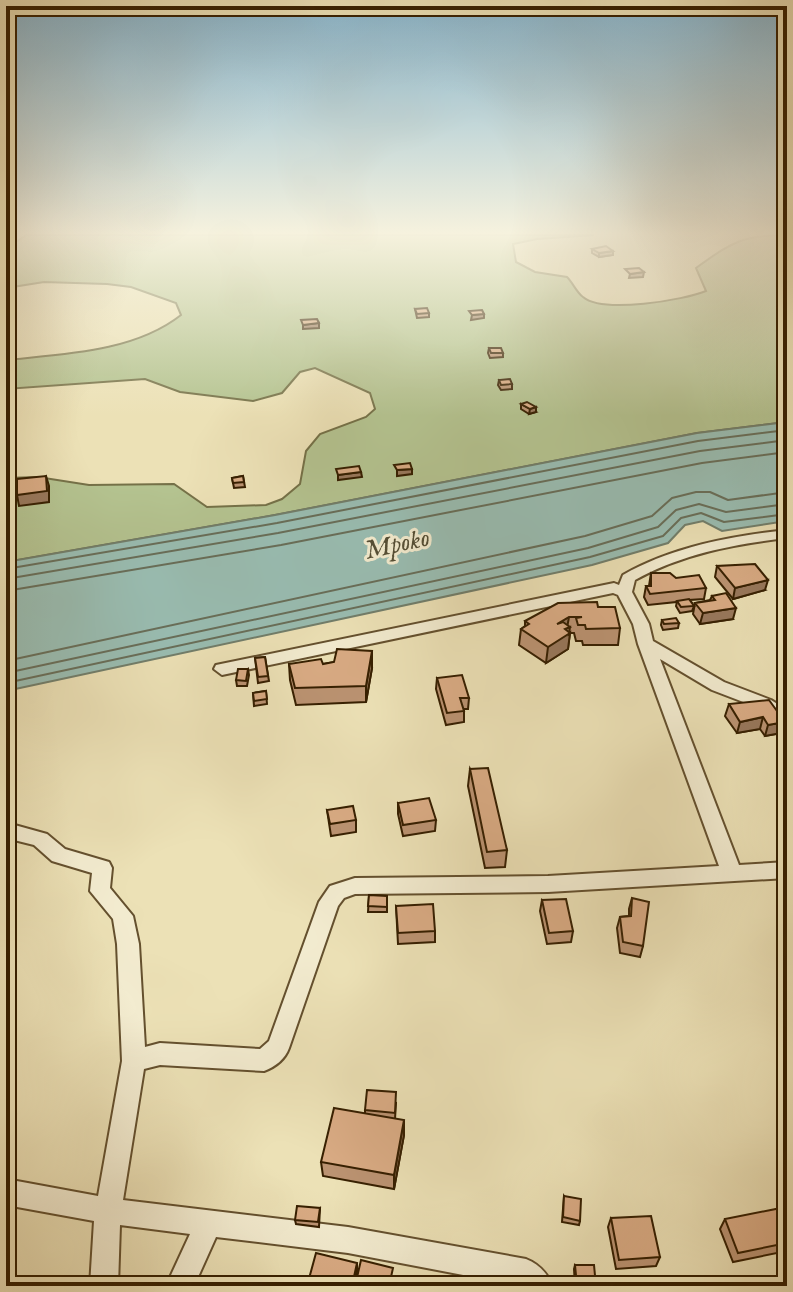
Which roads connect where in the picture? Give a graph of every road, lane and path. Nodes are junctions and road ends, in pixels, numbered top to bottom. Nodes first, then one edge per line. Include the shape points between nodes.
1 (787, 534) edge
2 (624, 592) junction
3 (646, 644) junction
4 (222, 669) dead end
5 (787, 718) edge
6 (11, 832) dead end
7 (787, 870) edge
8 (732, 873) junction
9 (134, 1061) junction
10 (6, 1192) edge
11 (108, 1211) junction
12 (208, 1224) junction
13 (104, 1286) edge
14 (180, 1286) edge
15 (539, 1286) edge

1 - 2 street via 654,562 628,578
2 - 3 street
2 - 4 street via 614,588 541,601
3 - 5 street
3 - 8 street
6 - 9 street via 40,839 59,855 102,868 100,891 123,916 128,944
7 - 8 street
8 - 9 street via 548,884 355,886 337,892 329,902 278,1048 264,1060 160,1054
9 - 11 street
10 - 11 street
11 - 12 street
11 - 13 street
12 - 14 street
12 - 15 street via 348,1240 526,1272

